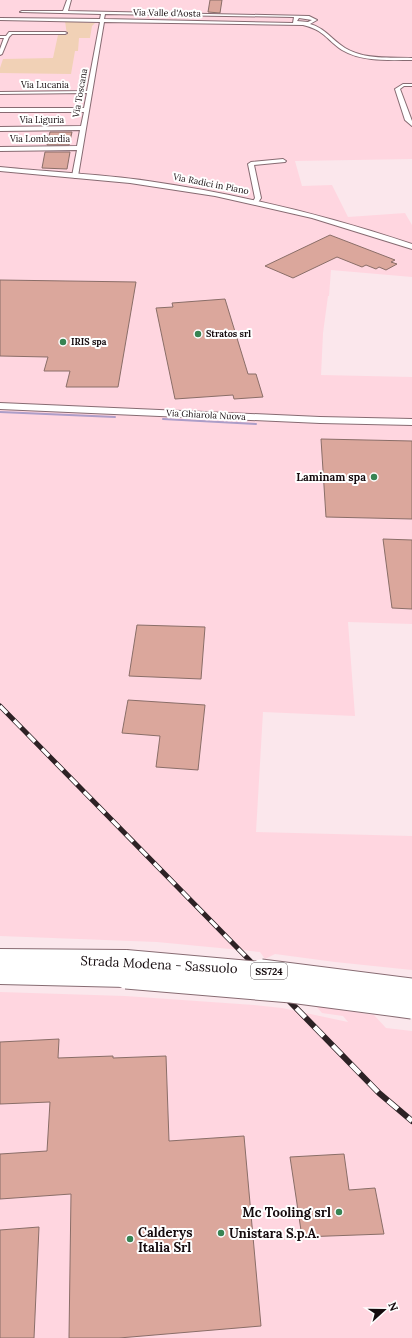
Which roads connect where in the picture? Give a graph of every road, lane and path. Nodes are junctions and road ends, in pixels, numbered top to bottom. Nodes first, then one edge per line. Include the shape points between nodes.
1 (69, 0) edge
2 (13, 12) dead end
3 (35, 12) junction
4 (65, 13) junction
5 (103, 13) junction
6 (299, 16) junction
7 (312, 18) junction
8 (0, 19) edge
9 (32, 19) junction
10 (101, 20) junction
11 (320, 20) dead end
12 (303, 24) junction
13 (328, 27) dead end
14 (65, 33) dead end
15 (7, 36) junction
16 (0, 37) edge
17 (0, 54) edge
18 (412, 58) edge
19 (412, 84) edge
20 (89, 92) junction
21 (0, 93) edge
22 (26, 104) dead end
23 (0, 110) edge
24 (25, 110) junction
25 (87, 110) junction
26 (412, 124) edge
27 (83, 128) junction
28 (0, 129) edge
29 (80, 148) junction
30 (0, 149) edge
31 (283, 161) dead end
32 (0, 169) edge
33 (74, 176) junction
34 (255, 203) junction
35 (412, 247) edge
36 (0, 406) edge
37 (412, 422) edge
38 (0, 958) edge
39 (126, 968) junction
40 (0, 975) edge
41 (412, 990) edge
42 (412, 1007) edge

1 - 4 street
2 - 3 street, Via Valle d'Aosta
3 - 4 street, Via Valle d'Aosta
3 - 9 street
4 - 5 street, Via Valle d'Aosta
5 - 6 street, Via Valle d'Aosta
5 - 10 street, Via Toscana
6 - 7 street, Via Valle d'Aosta
6 - 12 street via 295,22
7 - 11 street, Via Valle d'Aosta
7 - 12 street via 314,22
8 - 9 street, Via Valle d'Aosta
9 - 10 street, Via Valle d'Aosta
10 - 12 street, Via Valle d'Aosta
10 - 20 street, Via Toscana
12 - 18 street, Via Valle d'Aosta via 323,30 344,49 354,54 379,58
13 - 18 street, Via Valle d'Aosta via 344,44 355,51
14 - 15 street via 11,33
15 - 16 street
15 - 17 street
19 - 26 street via 397,89 408,120
20 - 21 street, Via Lucania via 29,96
20 - 25 street, Via Toscana
22 - 24 street
23 - 24 street
24 - 25 street
25 - 27 street, Via Toscana
27 - 28 street, Via Liguria
27 - 29 street, Via Toscana
29 - 30 street, Via Lombardia
29 - 33 street, Via Toscana
31 - 34 street via 251,164 258,198
32 - 33 street, Via Radici in Piano
33 - 34 street, Via Radici in Piano via 146,183
34 - 35 street, Via Radici in Piano via 340,223
36 - 37 street, Via Ghiarola Nuova
38 - 39 highway, Strada Modena - Sassuolo / SS724
39 - 40 highway, Strada Modena - Sassuolo / SS724
39 - 41 highway, Strada Modena - Sassuolo / SS724, bridge via 288,973
39 - 42 highway, Strada Modena - Sassuolo / SS724, bridge

